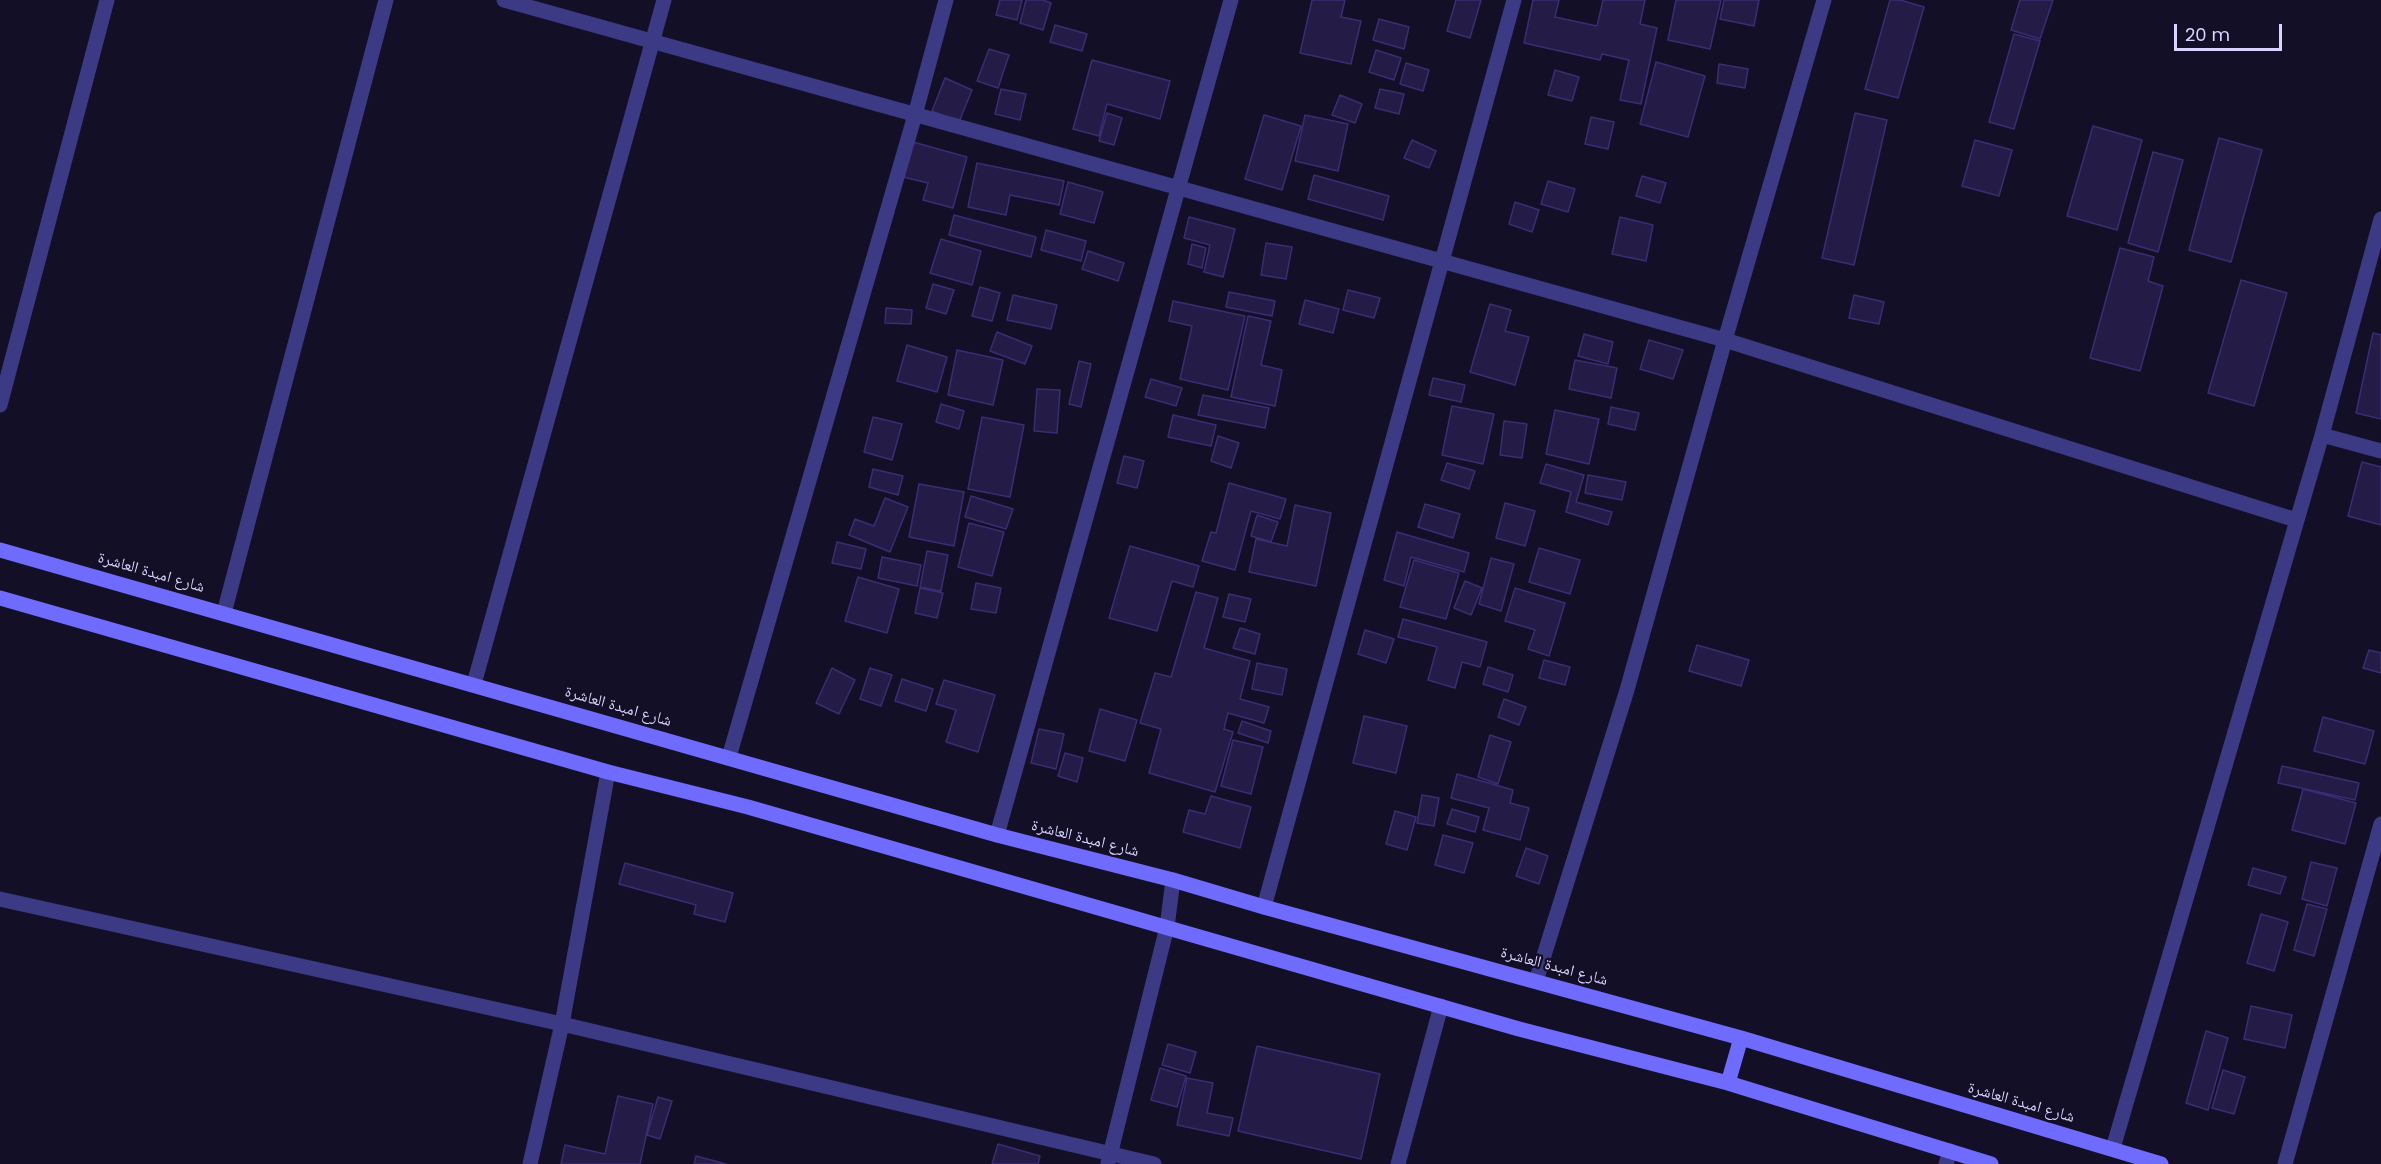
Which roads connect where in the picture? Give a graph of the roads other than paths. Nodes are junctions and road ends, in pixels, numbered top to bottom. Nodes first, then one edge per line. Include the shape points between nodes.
1 (107, 0) edge
2 (387, 0) edge
3 (504, 0) edge
4 (664, 0) edge
5 (946, 0) edge
6 (1231, 0) edge
7 (1514, 0) edge
8 (1824, 0) edge
9 (653, 41) junction
10 (915, 115) junction
11 (1178, 188) junction
12 (2381, 219) edge
13 (1443, 261) junction
14 (1725, 340) junction
15 (0, 405) edge
16 (2322, 435) junction
17 (2381, 451) edge
18 (2296, 520) junction
19 (0, 550) edge
20 (0, 598) edge
21 (224, 613) junction
22 (474, 684) junction
23 (729, 757) junction
24 (608, 772) junction
25 (2381, 824) edge
26 (997, 835) junction
27 (1173, 880) junction
28 (0, 899) edge
29 (1264, 907) junction
30 (1167, 927) junction
31 (1536, 981) junction
32 (1441, 1006) junction
33 (562, 1024) junction
34 (1741, 1038) junction
35 (1728, 1083) junction
36 (2114, 1148) junction
37 (1948, 1158) edge
38 (1109, 1159) edge
39 (530, 1164) edge
40 (1154, 1164) edge
41 (1398, 1164) edge
42 (1991, 1164) edge
43 (2161, 1164) edge
44 (2285, 1164) edge

1 - 15 street
2 - 21 street
3 - 9 street
4 - 9 street
5 - 10 street
6 - 11 street
7 - 13 street
8 - 14 street
9 - 10 street
9 - 22 street
10 - 11 street
10 - 23 street
11 - 13 street
11 - 26 street
12 - 16 street
13 - 14 street
13 - 29 street
14 - 18 street
14 - 31 street via 1627,690
16 - 17 street
16 - 18 street
18 - 36 street
19 - 21 main road, شارع امبدة العاشرة
20 - 24 main road
21 - 22 main road, شارع امبدة العاشرة
22 - 23 main road, شارع امبدة العاشرة
23 - 26 main road, شارع امبدة العاشرة
24 - 30 main road via 748,807
24 - 33 street
25 - 44 street
26 - 27 main road, شارع امبدة العاشرة
27 - 29 main road, شارع امبدة العاشرة
27 - 30 street
28 - 33 street
29 - 31 main road, شارع امبدة العاشرة
30 - 32 main road
30 - 38 street
31 - 34 main road, شارع امبدة العاشرة
32 - 35 main road
32 - 41 street
33 - 38 street
33 - 39 street
34 - 35 main road
34 - 36 main road, شارع امبدة العاشرة
35 - 37 main road
36 - 43 main road, شارع امبدة العاشرة
37 - 42 main road
38 - 40 street

